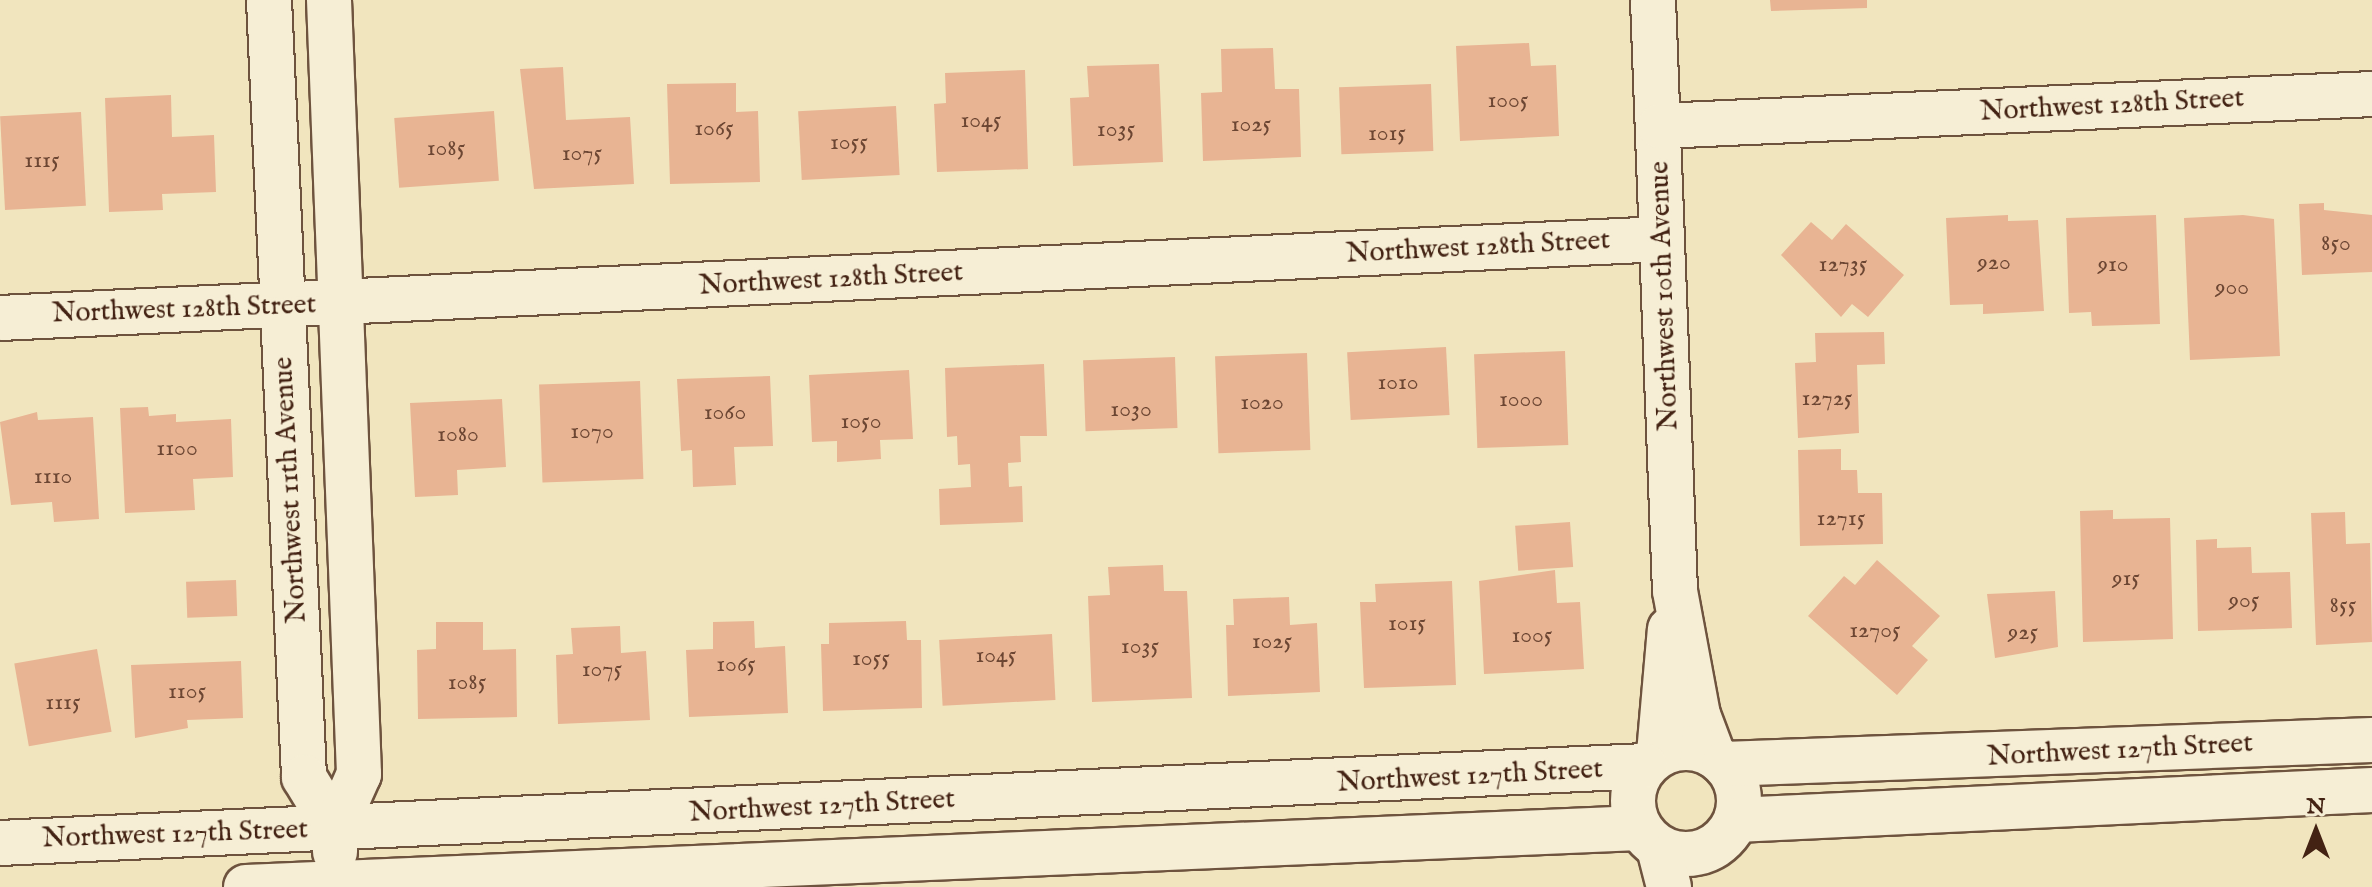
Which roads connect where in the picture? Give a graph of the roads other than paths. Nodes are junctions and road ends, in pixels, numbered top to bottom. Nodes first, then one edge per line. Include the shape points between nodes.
1 (269, 0) edge
2 (329, 0) edge
3 (1653, 0) edge
4 (2372, 94) edge
5 (1660, 126) junction
6 (1662, 239) junction
7 (341, 304) junction
8 (282, 307) junction
9 (0, 318) edge
10 (1675, 591) junction
11 (2372, 740) edge
12 (1652, 760) junction
13 (1719, 760) junction
14 (2372, 790) edge
15 (335, 828) junction
16 (0, 843) edge
17 (1717, 852) edge
18 (1656, 854) edge
19 (335, 885) edge
20 (246, 887) edge

1 - 8 street, Northwest 11th Avenue
2 - 7 street, Northwest 11th Avenue
3 - 5 street, Northwest 10th Avenue
4 - 5 street, Northwest 128th Street
5 - 6 street, Northwest 10th Avenue
6 - 7 street, Northwest 128th Street
6 - 10 street, Northwest 10th Avenue
7 - 8 street, Northwest 128th Street
7 - 15 street, Northwest 11th Avenue via 359,774
8 - 9 street, Northwest 128th Street
8 - 15 street, Northwest 11th Avenue via 304,777
10 - 12 street, Northwest 10th Avenue
10 - 13 street, Northwest 10th Avenue via 1698,715
11 - 13 street, Northwest 127th Street
12 - 13 street, Northwest 127th Street via 1677,748
12 - 15 street, Northwest 127th Street
12 - 18 street, Northwest 127th Street via 1632,808
13 - 17 street via 1736,781
14 - 17 street, Northwest 127th Street
15 - 16 street, Northwest 127th Street
15 - 19 street, Northwest 11th Avenue
17 - 18 street, Northwest 127th Street
18 - 19 street, Northwest 127th Street
19 - 20 street, Northwest 127th Street

